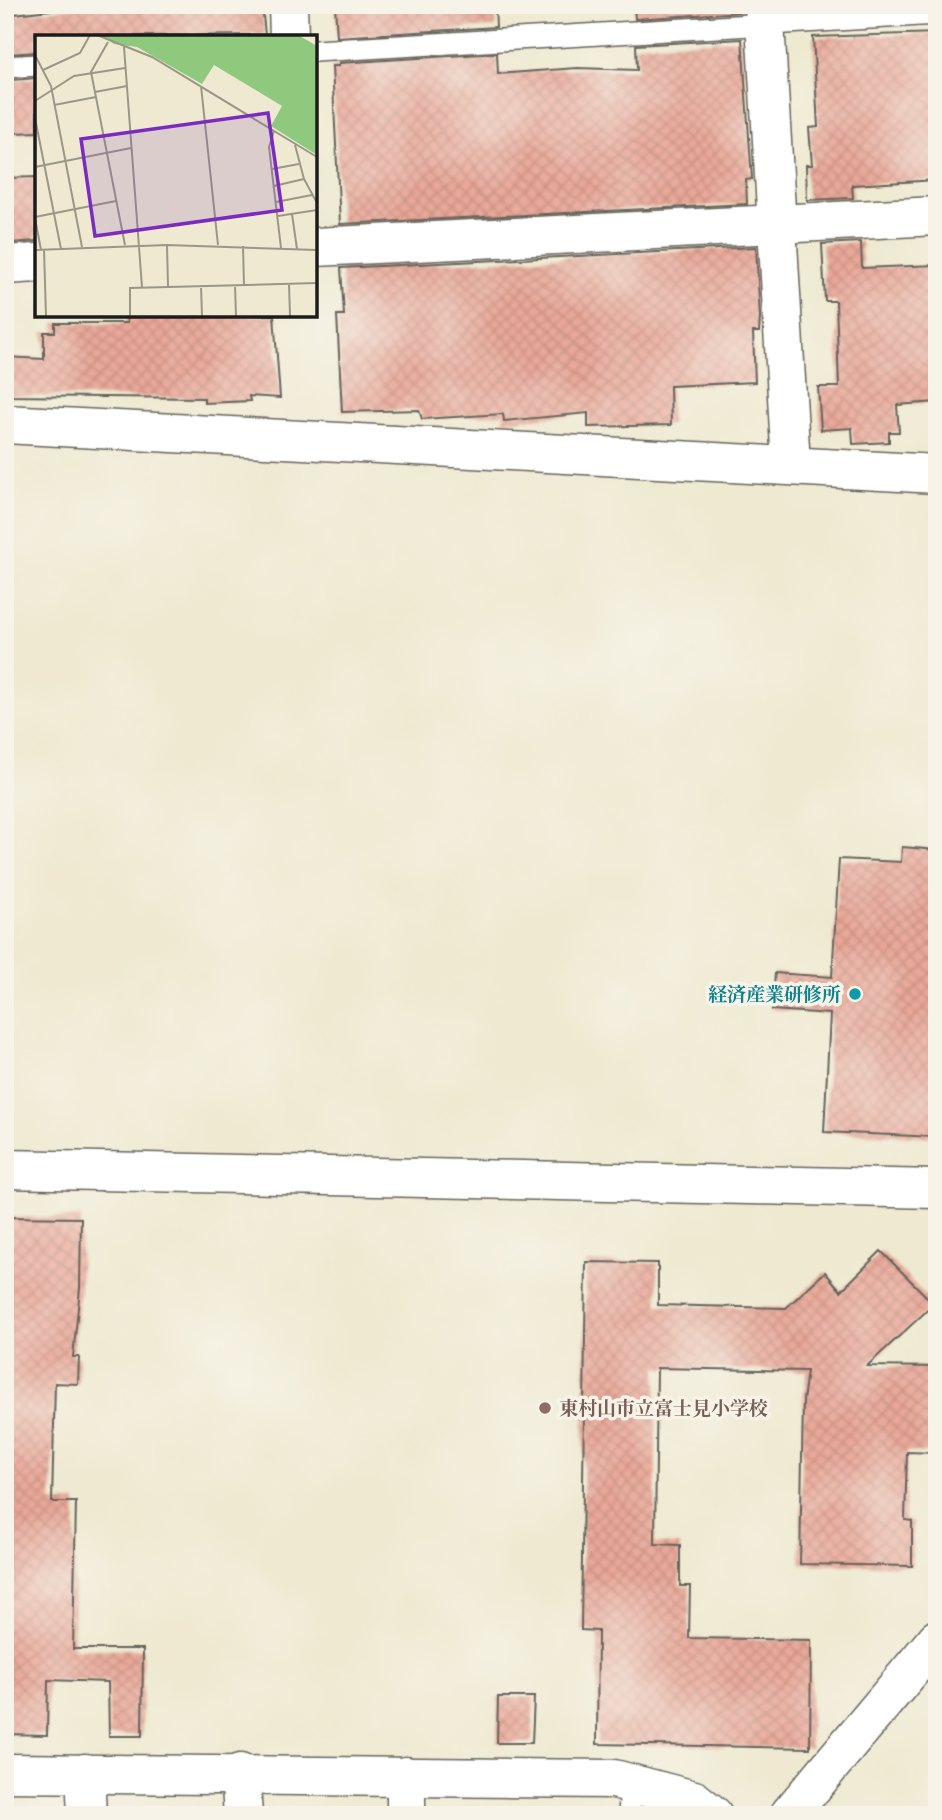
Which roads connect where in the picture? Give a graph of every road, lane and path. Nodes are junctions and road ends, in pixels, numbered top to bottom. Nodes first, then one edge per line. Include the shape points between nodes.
1 (288, 5) edge
2 (937, 14) edge
3 (764, 15) edge
4 (289, 35) edge
5 (317, 51) edge
6 (35, 65) edge
7 (5, 66) edge
8 (937, 216) edge
9 (775, 225) junction
10 (317, 247) edge
11 (35, 263) edge
12 (5, 265) edge
13 (5, 424) edge
14 (791, 465) junction
15 (937, 474) edge
16 (5, 1169) edge
17 (937, 1189) edge
18 (937, 1639) edge
19 (5, 1773) edge
20 (85, 1773) junction
21 (240, 1773) junction
22 (406, 1776) junction
23 (630, 1799) edge
24 (87, 1815) edge
25 (243, 1815) edge
26 (407, 1815) edge
27 (713, 1815) edge
28 (789, 1815) edge

1 - 4 street
2 - 3 lane
3 - 5 lane
3 - 9 street
6 - 7 lane
8 - 9 street
9 - 10 street
9 - 14 street
11 - 12 street
13 - 14 street
14 - 15 street
16 - 17 street
18 - 28 street
19 - 20 street
20 - 21 street
20 - 24 street
21 - 22 street
21 - 25 street
22 - 23 street via 614,1779
22 - 26 street
23 - 27 street via 694,1800

